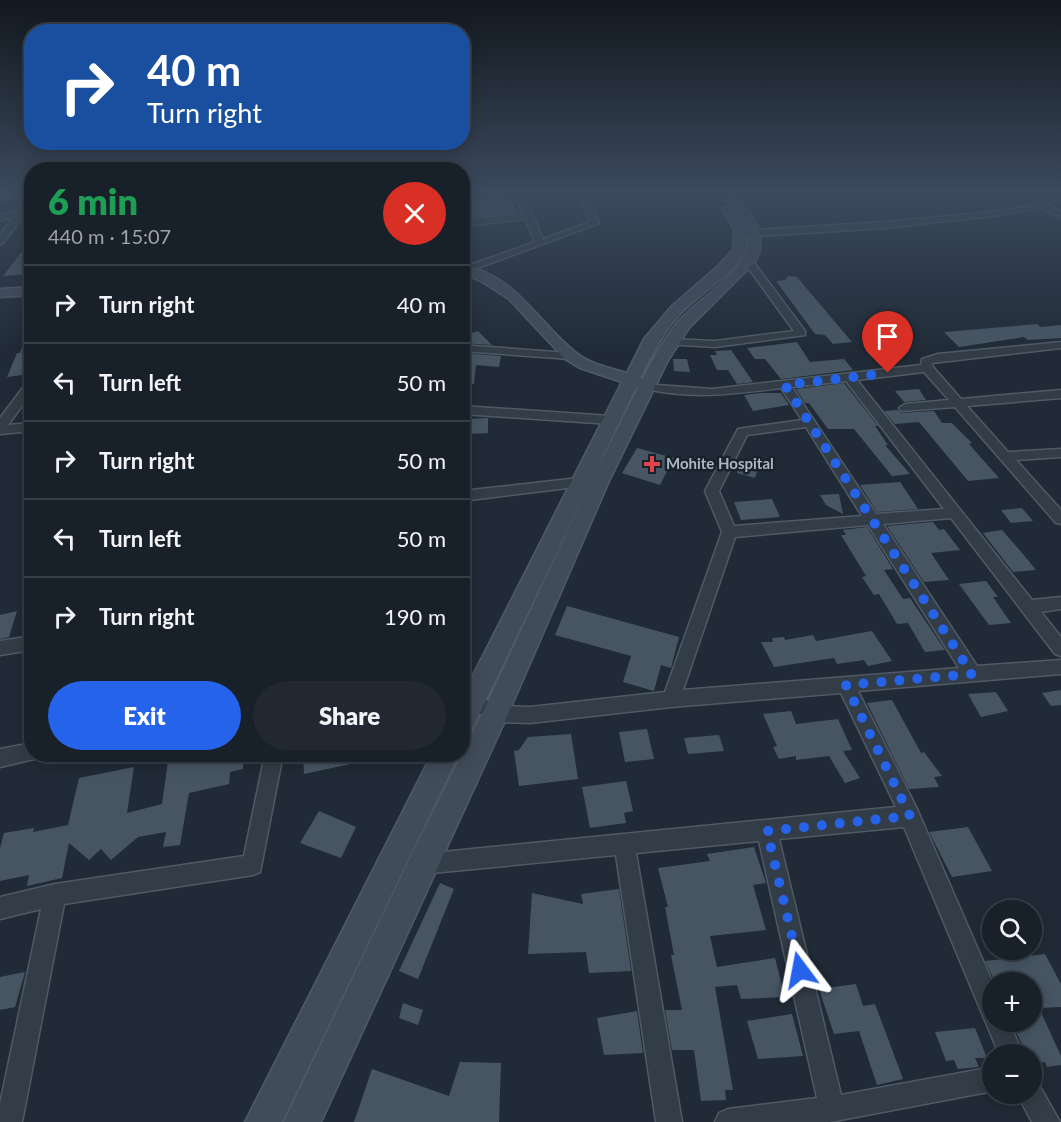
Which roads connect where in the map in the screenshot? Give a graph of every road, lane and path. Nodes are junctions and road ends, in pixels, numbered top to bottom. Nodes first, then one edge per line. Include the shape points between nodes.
1 (533, 245) edge
2 (738, 245) edge
3 (755, 245) edge
4 (749, 262) junction
5 (470, 267) edge
6 (470, 271) edge
7 (24, 292) edge
8 (0, 293) edge
9 (670, 342) junction
10 (1061, 345) edge
11 (470, 349) edge
12 (570, 356) junction
13 (927, 368) junction
14 (849, 377) junction
15 (639, 383) junction
16 (785, 385) junction
17 (24, 394) edge
18 (1061, 394) edge
19 (958, 402) junction
20 (905, 408) dead end
21 (470, 411) edge
22 (610, 420) junction
23 (810, 423) junction
24 (24, 427) edge
25 (0, 428) edge
26 (1061, 453) edge
27 (1005, 456) junction
28 (579, 483) junction
29 (470, 495) edge
30 (1055, 506) edge
31 (955, 513) junction
32 (1061, 519) edge
33 (872, 520) junction
34 (729, 532) junction
35 (1061, 603) edge
36 (1029, 607) junction
37 (24, 644) edge
38 (0, 648) edge
39 (1061, 649) edge
40 (1061, 667) edge
41 (972, 674) junction
42 (846, 685) junction
43 (470, 693) edge
44 (470, 698) edge
45 (671, 699) junction
46 (495, 714) junction
47 (24, 754) edge
48 (0, 758) edge
49 (272, 762) edge
50 (442, 762) edge
51 (910, 816) junction
52 (767, 831) junction
53 (625, 846) junction
54 (422, 864) junction
55 (55, 895) junction
56 (0, 908) edge
57 (982, 986) edge
58 (982, 1081) edge
59 (1036, 1104) edge
60 (832, 1109) junction
61 (9, 1122) edge
62 (262, 1122) edge
63 (302, 1122) edge
64 (669, 1122) edge
65 (728, 1122) edge
66 (1047, 1122) edge

1 - 5 street
2 - 15 main road via 736,256 659,329
3 - 4 main road
4 - 9 main road via 699,308
4 - 9 street via 801,333 715,344
6 - 12 main road via 514,296
7 - 8 main road
9 - 15 main road
10 - 13 street via 938,357 926,361
11 - 12 street
12 - 15 main road
13 - 14 street
13 - 19 street
14 - 16 street
14 - 31 street
15 - 16 street via 699,394
15 - 22 main road
15 - 46 main road via 600,481
16 - 23 street
17 - 25 street
18 - 19 street
19 - 20 street
19 - 27 street
21 - 22 street
22 - 28 main road
23 - 33 street
23 - 34 street via 742,432 712,491
24 - 25 street
26 - 27 street
27 - 30 street
28 - 29 street
28 - 43 main road
30 - 32 street
31 - 33 street
31 - 36 street
33 - 34 street
33 - 41 street
34 - 45 street
35 - 36 street
36 - 39 street
37 - 38 street
40 - 41 street
41 - 42 street
42 - 45 street
42 - 51 street
44 - 46 street
45 - 46 street via 530,715
46 - 54 main road
47 - 48 street
49 - 55 street via 253,865
50 - 62 main road
51 - 52 street
51 - 57 street
52 - 53 street
52 - 60 street
53 - 54 street
53 - 64 street
54 - 63 main road
55 - 56 street
55 - 61 street
58 - 60 street
59 - 66 street
60 - 65 street

